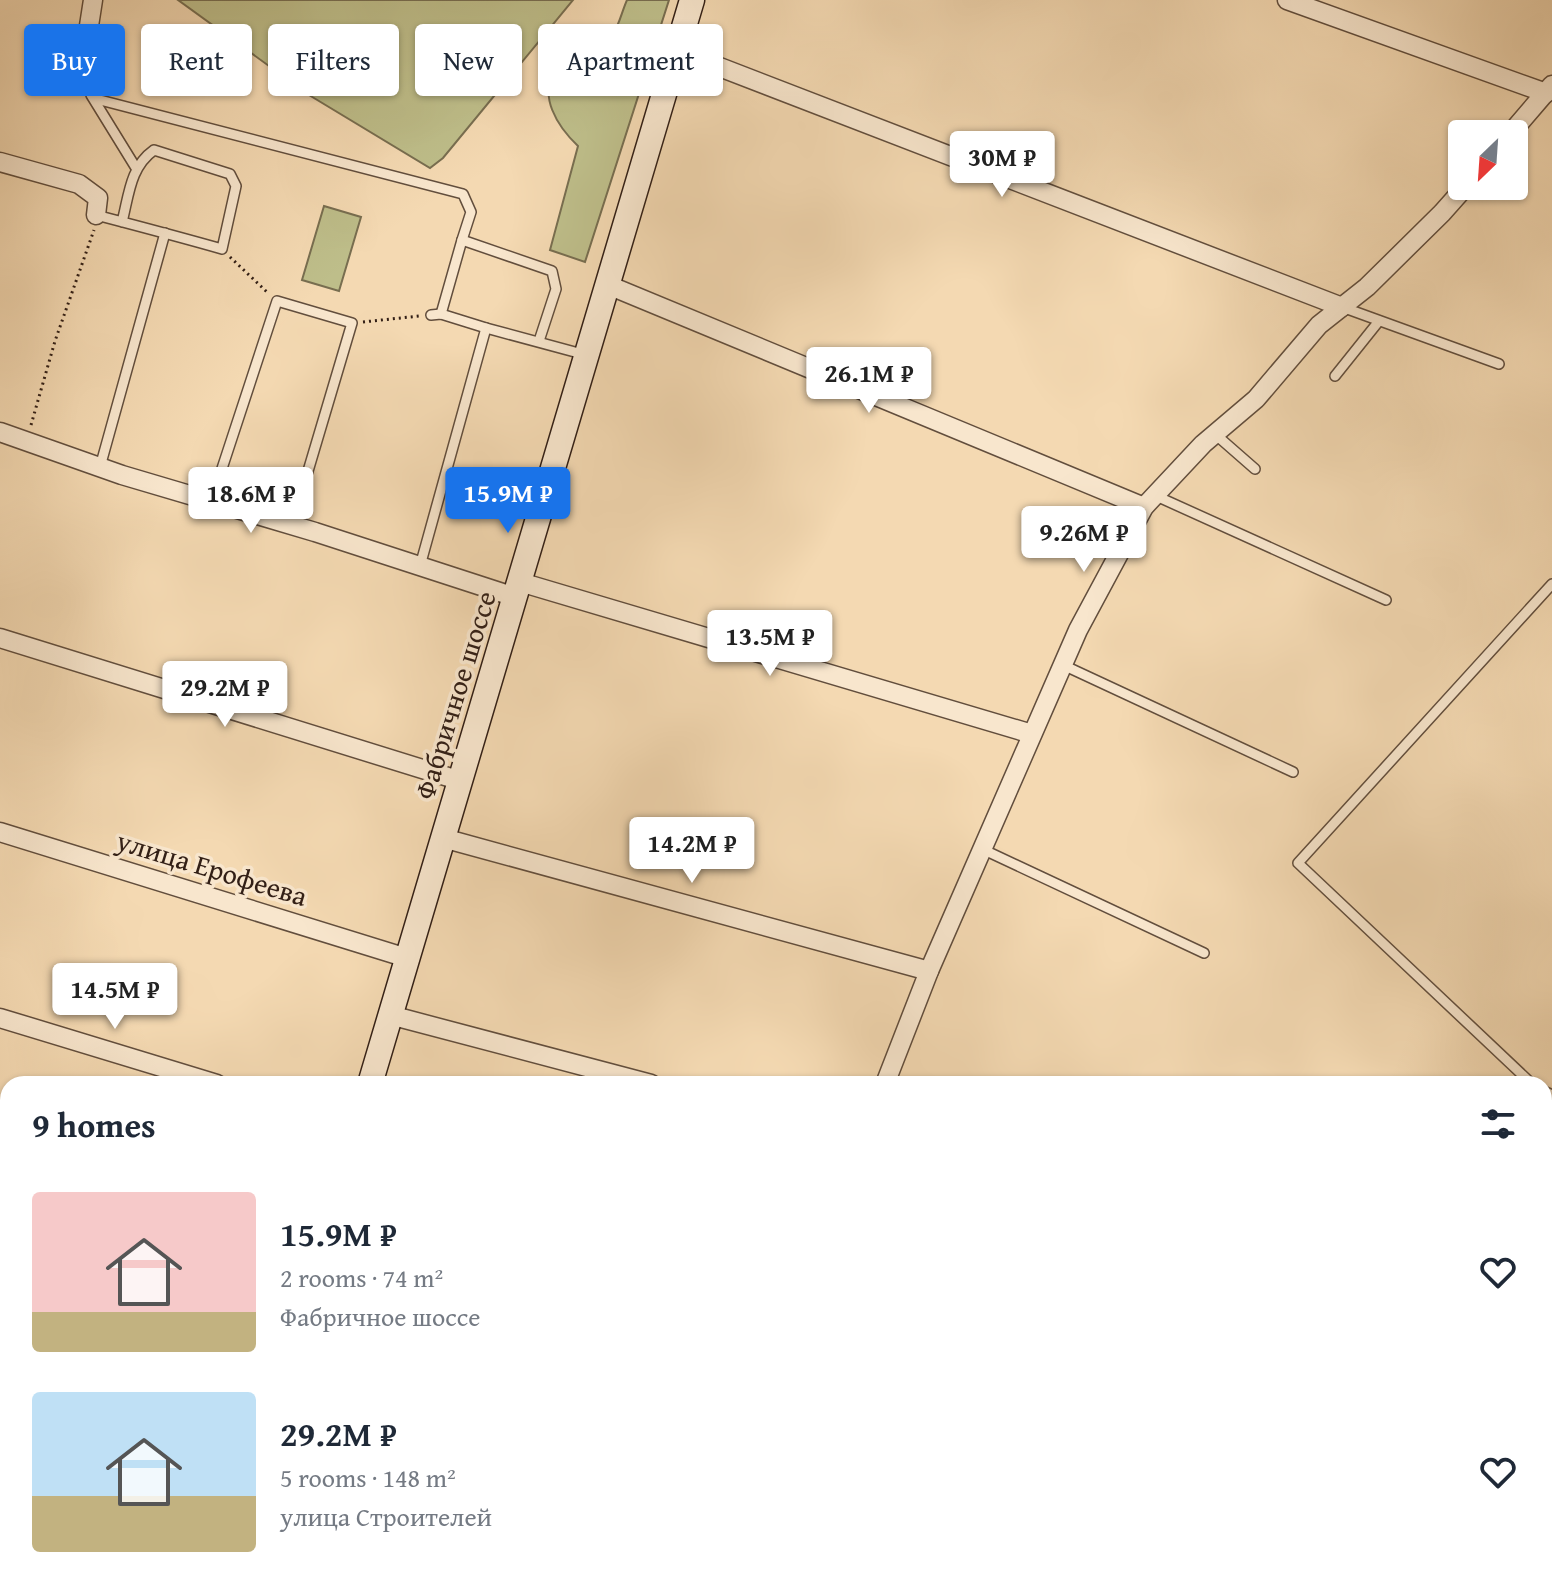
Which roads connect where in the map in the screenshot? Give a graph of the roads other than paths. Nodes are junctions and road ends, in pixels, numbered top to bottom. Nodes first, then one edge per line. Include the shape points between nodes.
1 (93, 0) edge
2 (692, 0) edge
3 (1287, 0) edge
4 (89, 24) edge
5 (685, 24) edge
6 (723, 68) edge
7 (1549, 89) edge
8 (91, 96) edge
9 (96, 96) edge
10 (665, 96) edge
11 (1522, 120) edge
12 (0, 162) edge
13 (136, 168) junction
14 (1454, 200) edge
15 (96, 215) joint
16 (122, 222) junction
17 (165, 233) junction
18 (462, 240) junction
19 (608, 285) junction
20 (1342, 307) junction
21 (1379, 321) junction
22 (486, 328) junction
23 (539, 341) junction
24 (586, 355) junction
25 (1499, 364) dead end
26 (1335, 376) dead end
27 (0, 432) edge
28 (1215, 434) junction
29 (100, 467) junction
30 (1255, 469) dead end
31 (1149, 501) junction
32 (211, 502) junction
33 (292, 525) junction
34 (420, 566) junction
35 (1552, 584) edge
36 (518, 590) junction
37 (1386, 600) dead end
38 (0, 638) edge
39 (1063, 665) junction
40 (1032, 734) junction
41 (1293, 772) dead end
42 (461, 781) junction
43 (0, 832) edge
44 (443, 838) junction
45 (982, 849) junction
46 (1204, 953) dead end
47 (407, 958) junction
48 (929, 971) junction
49 (390, 1015) junction
50 (0, 1018) edge
51 (191, 1076) edge
52 (372, 1076) edge
53 (621, 1076) edge
54 (888, 1076) edge
55 (1524, 1076) edge

1 - 4 street
2 - 5 main road, Фабричное шоссе
3 - 7 street
6 - 20 street
7 - 11 street
8 - 13 lane
9 - 18 lane via 463,194 471,212
10 - 19 main road, Фабричное шоссе
12 - 15 street via 79,184 98,198
13 - 16 lane
13 - 17 lane via 154,150 230,174 236,186 222,249
14 - 20 street
15 - 16 lane
16 - 17 lane
17 - 29 lane
18 - 22 lane via 436,315
18 - 23 lane via 552,271 556,289
19 - 24 main road, Фабричное шоссе
19 - 31 street
20 - 21 lane
20 - 28 street via 1306,339 1256,399
21 - 25 lane
21 - 26 lane
22 - 23 lane
22 - 34 lane
23 - 24 lane
24 - 36 main road, Фабричное шоссе
27 - 29 street
28 - 30 lane
28 - 31 street
29 - 32 street
31 - 37 lane
31 - 39 street
32 - 33 street
32 - 33 lane via 277,301 352,323
33 - 34 street
34 - 36 street
35 - 55 lane via 1298,863
36 - 40 street
36 - 42 main road, Фабричное шоссе
38 - 42 street
39 - 40 street
39 - 41 lane
40 - 45 street
42 - 44 main road, Фабричное шоссе
43 - 47 street, улица Ерофеева
44 - 47 main road, Фабричное шоссе
44 - 48 street
45 - 46 lane
45 - 48 street
47 - 49 main road, Фабричное шоссе
48 - 54 street
49 - 52 main road, Фабричное шоссе
49 - 53 street
50 - 51 street

